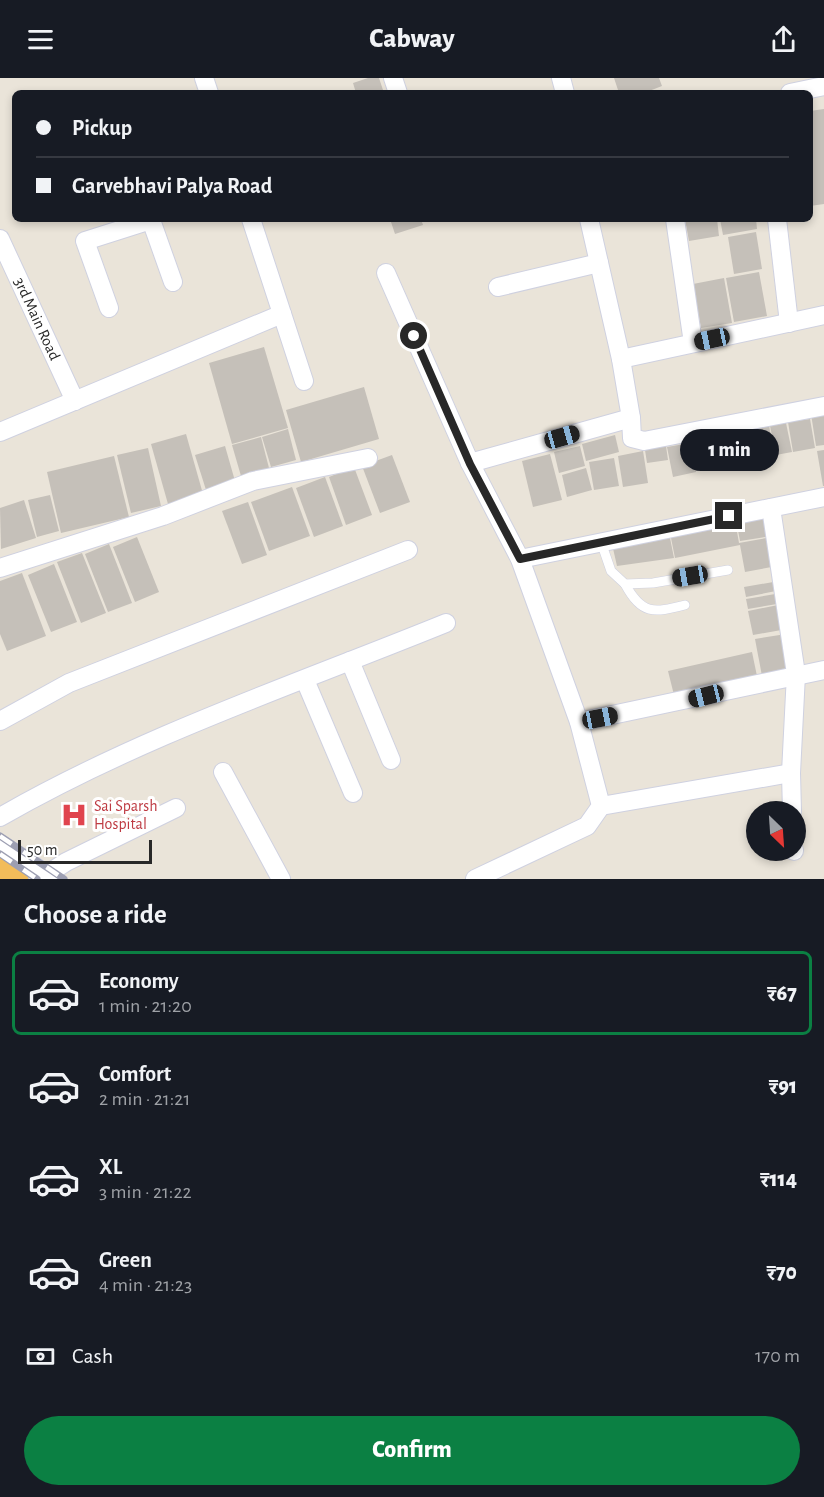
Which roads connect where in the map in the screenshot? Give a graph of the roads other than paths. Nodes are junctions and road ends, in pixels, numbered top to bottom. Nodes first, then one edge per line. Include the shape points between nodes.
1 (824, 86) edge
2 (805, 90) edge
3 (142, 222) edge
4 (152, 222) edge
5 (252, 222) edge
6 (590, 222) edge
7 (675, 222) edge
8 (777, 222) edge
9 (0, 239) edge
10 (599, 263) junction
11 (387, 273) dead end
12 (173, 282) dead end
13 (498, 287) dead end
14 (109, 308) dead end
15 (282, 314) junction
16 (824, 315) edge
17 (789, 323) junction
18 (693, 343) junction
19 (621, 359) junction
20 (304, 381) dead end
21 (75, 401) junction
22 (824, 406) edge
23 (631, 418) junction
24 (0, 432) edge
25 (368, 458) dead end
26 (470, 464) junction
27 (824, 497) edge
28 (771, 507) junction
29 (601, 542) junction
30 (408, 550) dead end
31 (520, 559) junction
32 (0, 568) edge
33 (728, 570) dead end
34 (625, 584) junction
35 (685, 605) dead end
36 (446, 622) dead end
37 (350, 661) junction
38 (824, 670) edge
39 (796, 674) junction
40 (305, 680) junction
41 (0, 721) edge
42 (579, 722) junction
43 (391, 760) dead end
44 (223, 772) dead end
45 (791, 773) junction
46 (353, 793) dead end
47 (792, 801) edge
48 (602, 806) junction
49 (176, 808) dead end
50 (0, 817) edge
51 (0, 845) edge
52 (0, 869) edge
53 (49, 877) edge
54 (14, 879) edge
55 (281, 879) edge
56 (475, 879) edge

1 - 2 street
3 - 14 street via 85,241
4 - 12 street
5 - 15 street
6 - 10 street
7 - 18 street
8 - 17 street
9 - 21 street, 3rd Main Road
10 - 13 street
10 - 19 street
11 - 26 street
15 - 20 street
15 - 21 street
16 - 17 street
17 - 18 street
18 - 19 street
19 - 23 street
21 - 24 street
22 - 23 street via 644,441 632,438
23 - 26 street
25 - 32 street via 253,482 163,516
26 - 31 street
27 - 28 street
28 - 29 street
28 - 39 street
29 - 31 street
29 - 34 lane via 611,571
30 - 41 street via 69,683
31 - 42 street
33 - 34 lane
34 - 35 lane via 636,604 645,609 659,611
36 - 37 street
37 - 40 street
37 - 43 street
38 - 39 street
39 - 42 street
39 - 45 street
40 - 46 street
40 - 50 street via 186,726 46,790
42 - 48 street
44 - 55 street
45 - 47 street
45 - 48 street
48 - 56 street via 587,826
49 - 53 street via 66,862
51 - 53 street
52 - 54 highway

